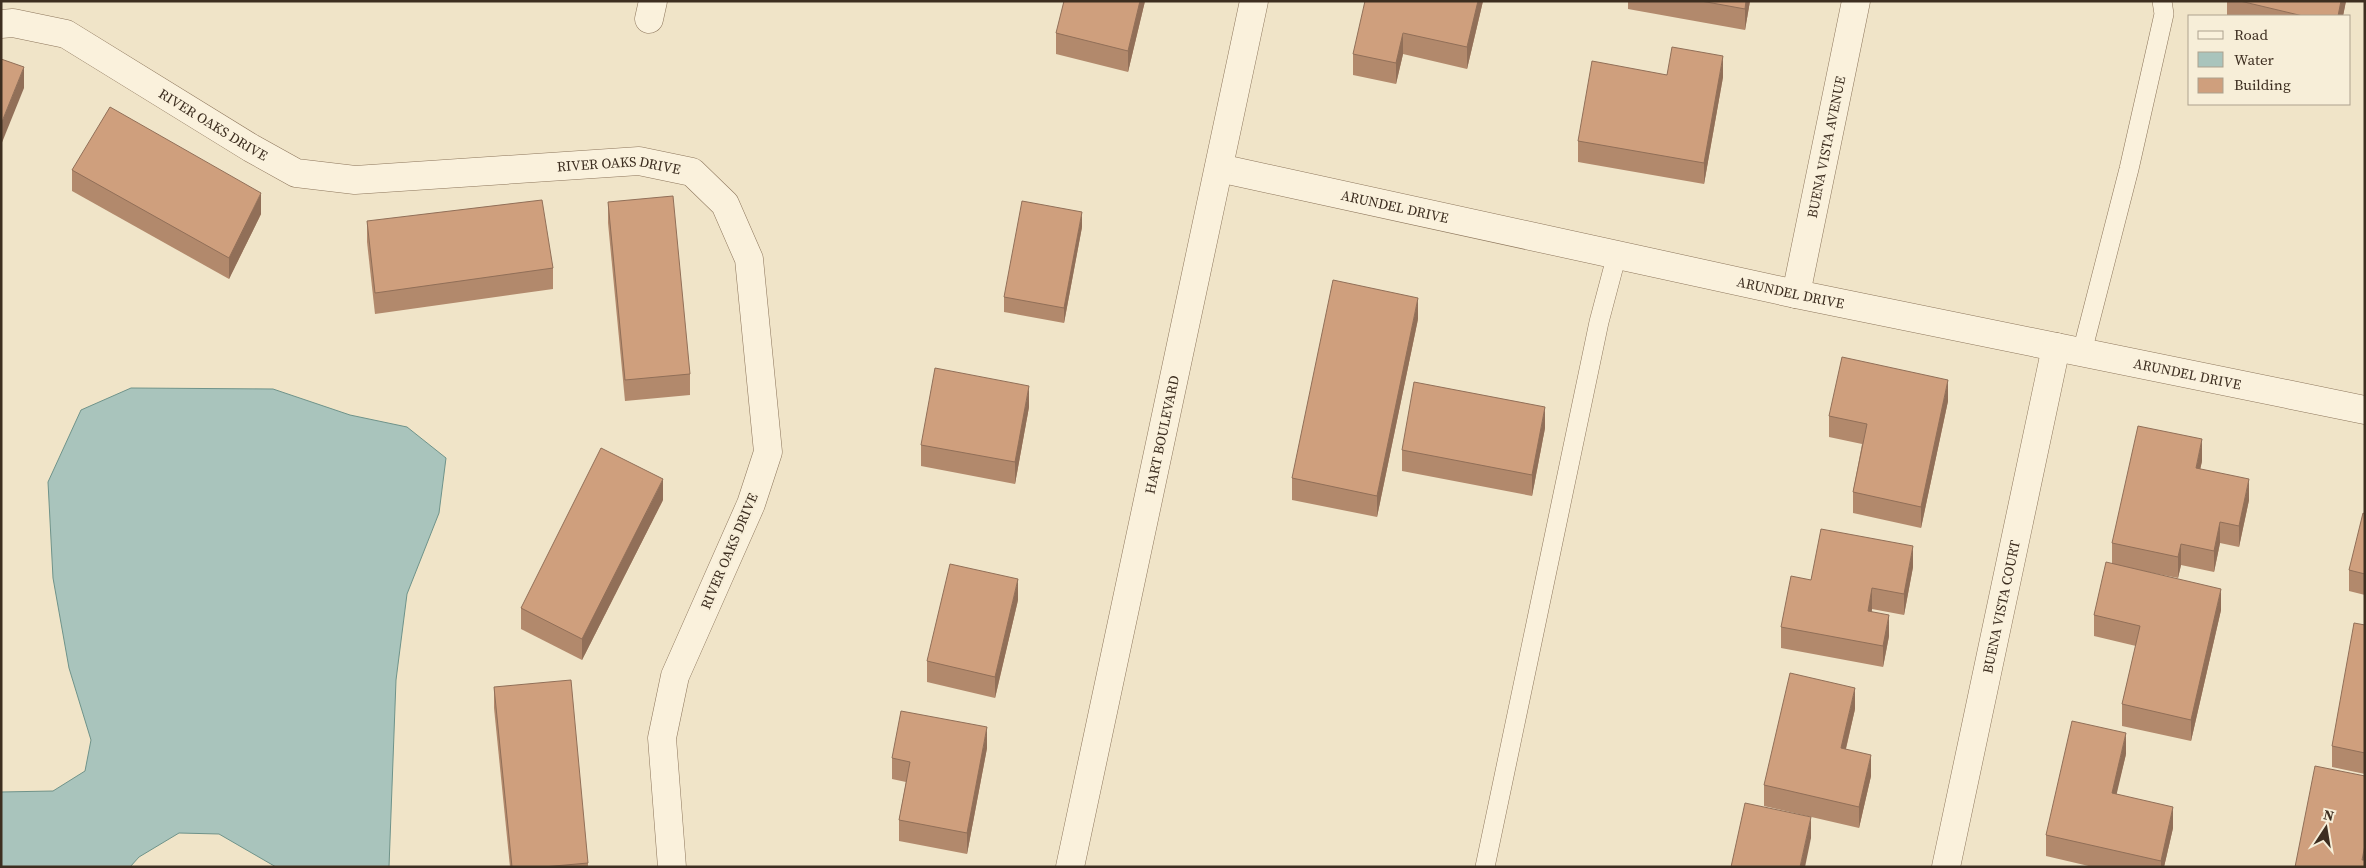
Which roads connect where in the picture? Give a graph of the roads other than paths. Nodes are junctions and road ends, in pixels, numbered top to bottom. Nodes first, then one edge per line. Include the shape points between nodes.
1 (1254, 1) edge
2 (1856, 1) edge
3 (2162, 1) edge
4 (1, 24) edge
5 (1219, 168) junction
6 (1617, 254) junction
7 (1796, 294) junction
8 (2056, 347) junction
9 (2082, 352) junction
10 (2364, 405) edge
11 (672, 867) edge
12 (1070, 867) edge
13 (1485, 867) edge
14 (1946, 867) edge

1 - 5 street, HART BOULEVARD
2 - 7 street, BUENA VISTA AVENUE
3 - 9 lane via 2164,14 2129,169
4 - 11 street, RIVER OAKS DRIVE via 13,23 66,34 296,173 355,180 639,161 692,172 725,204 749,259 768,452 751,504 675,676 662,738
5 - 6 street, ARUNDEL DRIVE
5 - 12 street, HART BOULEVARD
6 - 7 street, ARUNDEL DRIVE
6 - 13 lane via 1599,322
7 - 8 street, ARUNDEL DRIVE
8 - 9 street, ARUNDEL DRIVE
8 - 14 street, BUENA VISTA COURT
9 - 10 street, ARUNDEL DRIVE

